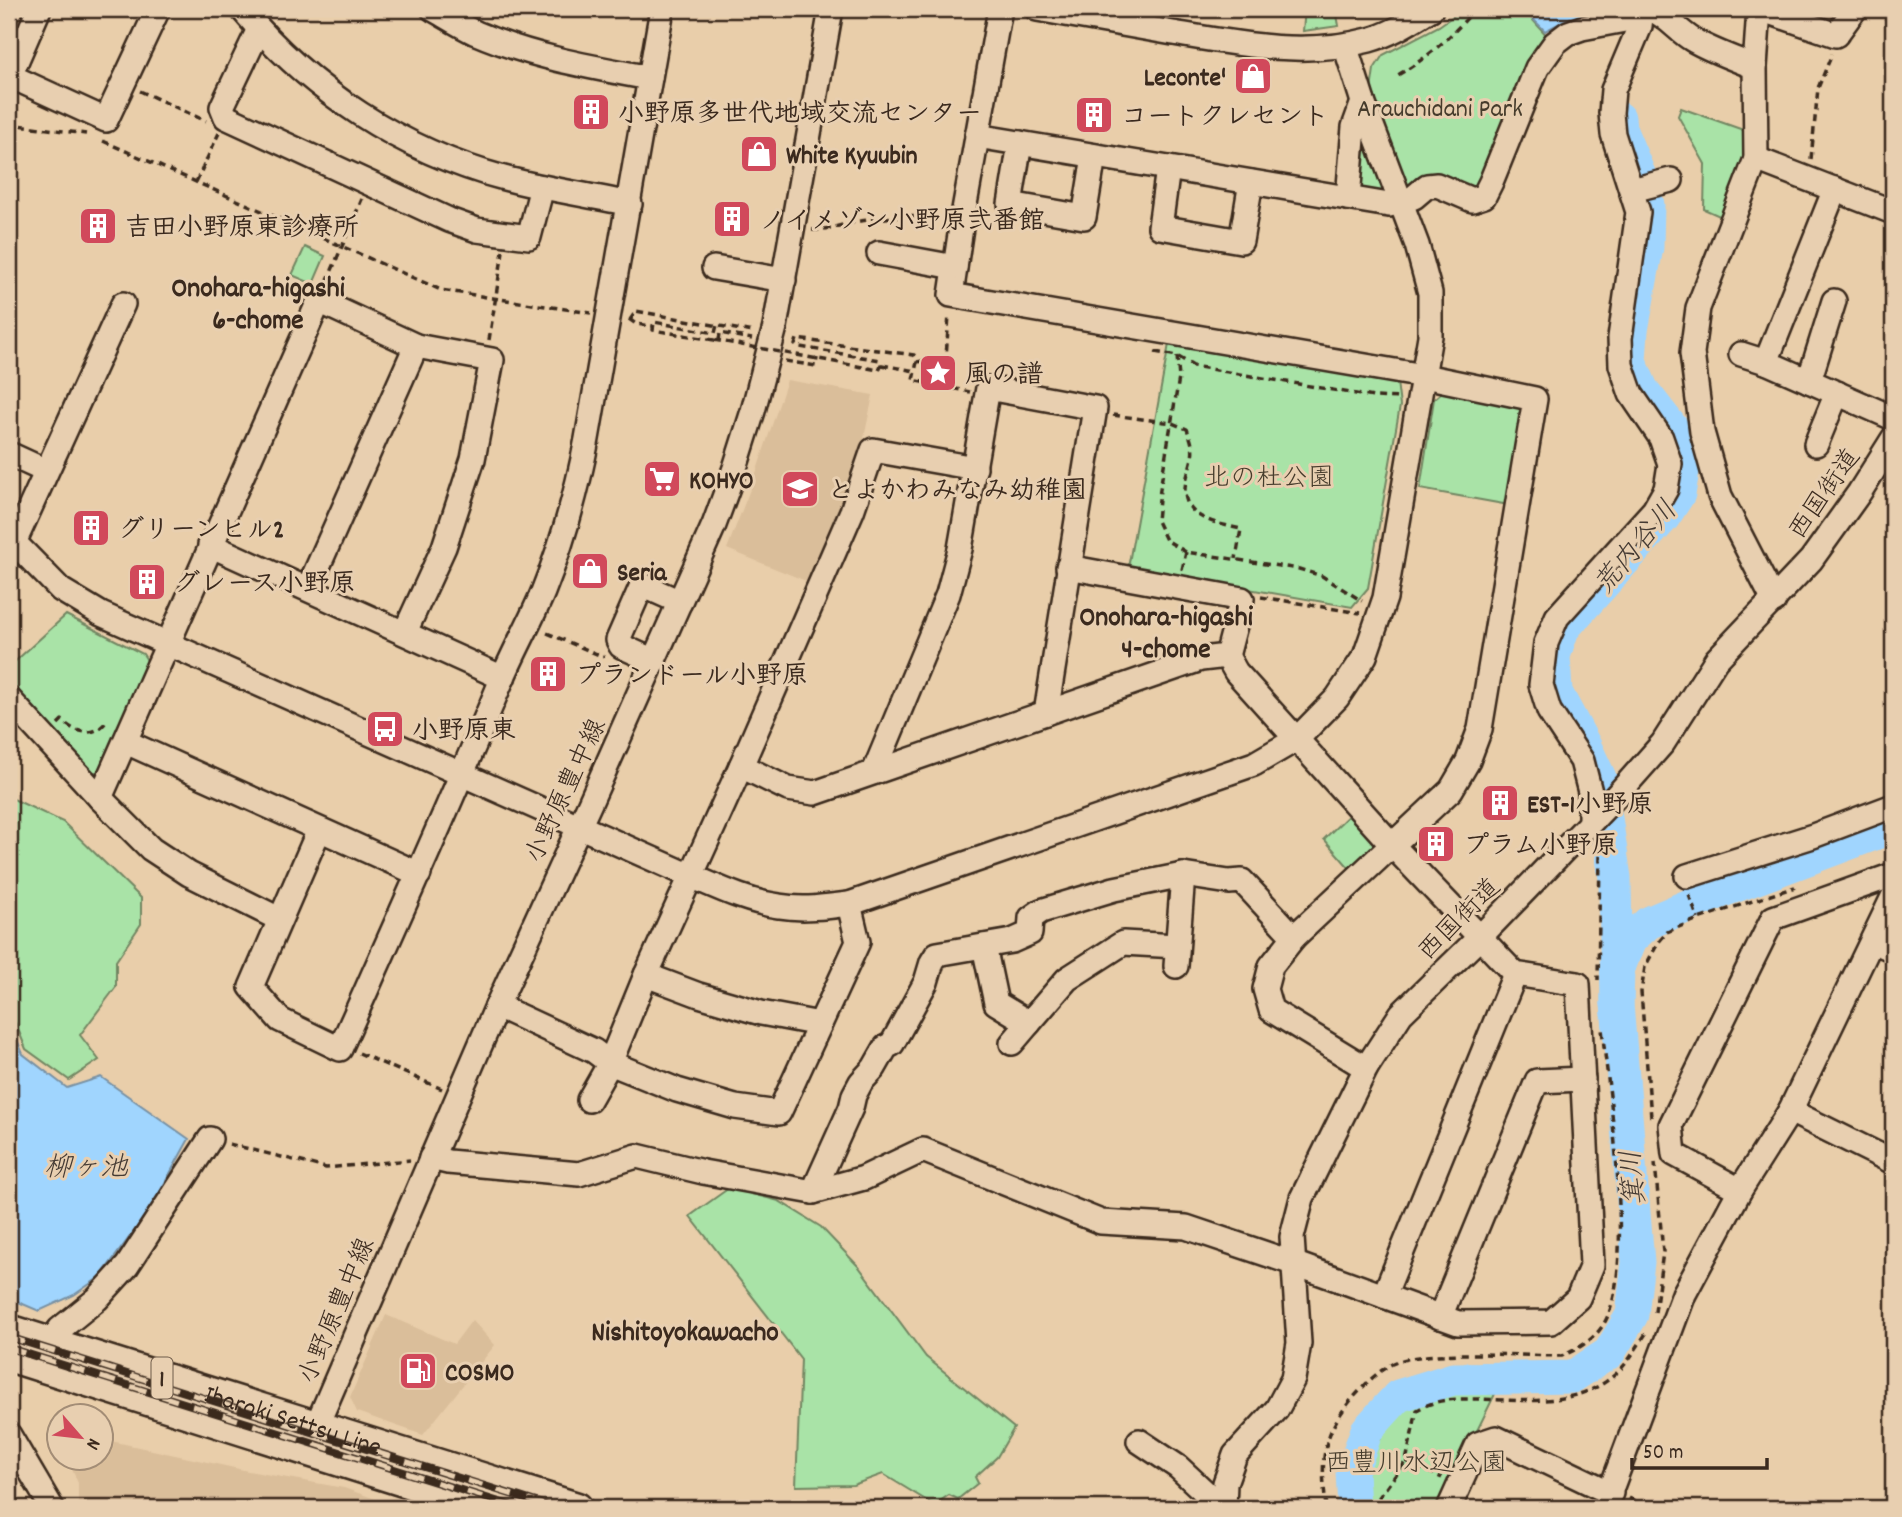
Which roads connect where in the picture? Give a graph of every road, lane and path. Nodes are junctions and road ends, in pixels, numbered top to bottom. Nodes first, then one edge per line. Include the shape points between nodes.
1 (39, 9) edge
2 (158, 9) edge
3 (242, 9) edge
4 (433, 9) edge
5 (662, 9) edge
6 (831, 9) edge
7 (1000, 9) edge
8 (1037, 9) edge
9 (1431, 9) edge
10 (1475, 9) edge
11 (1759, 9) edge
12 (1855, 9) edge
13 (1650, 12) edge
14 (259, 29) junction
15 (1836, 35) junction
16 (1345, 45) junction
17 (1755, 68) junction
18 (1398, 75) dead end
19 (650, 78) junction
20 (124, 83) junction
21 (1363, 102) junction
22 (223, 122) junction
23 (9, 125) edge
24 (90, 135) dead end
25 (977, 136) junction
26 (102, 140) dead end
27 (1020, 143) junction
28 (1094, 156) junction
29 (1756, 159) junction
30 (1810, 164) dead end
31 (1168, 168) junction
32 (196, 182) junction
33 (1251, 182) junction
34 (368, 184) junction
35 (542, 187) junction
36 (1835, 189) junction
37 (1399, 196) junction
38 (1348, 198) junction
39 (630, 204) junction
40 (1893, 212) edge
41 (962, 221) junction
42 (811, 230) dead end
43 (506, 235) junction
44 (341, 246) junction
45 (879, 253) dead end
46 (955, 267) junction
47 (715, 268) dead end
48 (784, 280) junction
49 (951, 295) junction
50 (495, 297) junction
51 (1834, 301) dead end
52 (319, 302) junction
53 (122, 304) dead end
54 (598, 314) dead end
55 (756, 321) dead end
56 (717, 325) junction
57 (653, 326) junction
58 (753, 332) junction
59 (752, 338) junction
60 (717, 341) junction
61 (416, 346) junction
62 (748, 352) dead end
63 (1150, 352) dead end
64 (1741, 354) dead end
65 (1177, 356) junction
66 (946, 357) junction
67 (817, 358) junction
68 (492, 360) junction
69 (785, 361) dead end
70 (917, 362) junction
71 (1766, 362) junction
72 (880, 367) junction
73 (915, 371) junction
74 (1424, 376) junction
75 (1809, 381) junction
76 (949, 387) junction
77 (988, 388) junction
78 (1837, 393) junction
79 (1406, 398) dead end
80 (1095, 408) junction
81 (1893, 418) edge
82 (1172, 423) junction
83 (1893, 439) edge
84 (1816, 444) dead end
85 (9, 454) edge
86 (975, 468) junction
87 (46, 471) junction
88 (11, 540) edge
89 (210, 545) junction
90 (1236, 559) junction
91 (1068, 567) junction
92 (308, 589) junction
93 (1242, 599) junction
94 (1774, 601) junction
95 (680, 602) junction
96 (1368, 604) dead end
97 (1366, 614) dead end
98 (529, 625) junction
99 (405, 632) junction
100 (167, 645) junction
101 (1227, 656) junction
102 (604, 657) dead end
103 (654, 661) junction
104 (503, 678) junction
105 (9, 699) edge
106 (1046, 713) junction
107 (106, 722) dead end
108 (53, 728) dead end
109 (1297, 739) junction
110 (126, 742) junction
111 (741, 766) junction
112 (874, 772) junction
113 (462, 775) junction
114 (100, 798) junction
115 (1893, 806) edge
116 (1590, 822) junction
117 (579, 825) junction
118 (319, 830) junction
119 (1393, 846) junction
120 (419, 874) junction
121 (1183, 875) junction
122 (1893, 875) edge
123 (691, 876) junction
124 (1687, 876) joint
125 (1802, 884) dead end
126 (1893, 897) edge
127 (849, 904) junction
128 (279, 919) junction
129 (1698, 919) junction
130 (1481, 936) junction
131 (1294, 937) junction
132 (984, 946) junction
133 (1883, 946) edge
134 (1515, 974) junction
135 (646, 975) junction
136 (1598, 985) dead end
137 (497, 1006) junction
138 (1029, 1023) junction
139 (820, 1024) junction
140 (1602, 1025) dead end
141 (1012, 1043) dead end
142 (340, 1049) junction
143 (610, 1063) junction
144 (1366, 1068) junction
145 (1583, 1079) junction
146 (444, 1090) dead end
147 (589, 1100) dead end
148 (1790, 1111) junction
149 (1652, 1129) dead end
150 (210, 1139) joint
151 (1655, 1156) dead end
152 (431, 1158) junction
153 (1893, 1162) edge
154 (1740, 1190) junction
155 (813, 1192) junction
156 (1293, 1263) junction
157 (1384, 1296) junction
158 (1440, 1317) junction
159 (9, 1329) edge
160 (48, 1343) junction
161 (9, 1356) edge
162 (9, 1435) edge
163 (311, 1438) junction
164 (1139, 1441) dead end
165 (1406, 1461) junction
166 (1446, 1480) dead end
167 (1613, 1499) edge
168 (52, 1508) edge
169 (489, 1508) edge
170 (577, 1508) edge
171 (1223, 1508) edge
172 (1326, 1508) edge
173 (1376, 1508) edge
174 (1449, 1508) edge
175 (1649, 1508) edge

1 - 20 street via 10,76 106,120
2 - 20 street
3 - 14 street
4 - 19 street via 525,51
5 - 19 street
6 - 48 street, 小野原豊中線
7 - 25 street
8 - 16 street via 1282,49
9 - 16 street via 1372,40
10 - 18 path via 1425,60
11 - 15 street
11 - 17 street
12 - 15 street
13 - 17 street via 1695,42
13 - 37 street via 1568,33 1545,54 1484,196 1472,201 1437,185
13 - 116 street via 1613,90 1611,113 1613,134 1648,186 1638,212 1620,338 1621,365 1631,394 1661,438 1670,464 1666,489 1654,510 1557,617 1546,643 1541,685 1549,710 1582,761 1590,792
14 - 22 street via 222,107
14 - 35 street via 323,88 393,133 448,159
15 - 30 path via 1818,88
16 - 21 street
17 - 29 street
19 - 39 street
20 - 22 path
21 - 37 street
21 - 38 street via 1354,127
22 - 32 path
22 - 34 street
23 - 24 path
25 - 27 street
25 - 41 street
26 - 32 path
27 - 28 street
27 - 28 street via 1010,204 1084,217
28 - 31 street
29 - 36 street
29 - 94 street via 1698,308 1692,354 1702,432 1720,496
31 - 33 street
31 - 33 street via 1160,227 1241,241
32 - 44 path
33 - 38 street
34 - 43 street via 477,230
34 - 44 path
35 - 39 street
35 - 43 street via 529,237
36 - 40 street
36 - 71 street
37 - 38 street via 1389,205
37 - 74 street via 1430,293
39 - 98 street via 578,485
41 - 42 path via 893,216
41 - 46 street
43 - 50 path
44 - 50 path via 440,290
44 - 52 path
45 - 46 street
46 - 49 street
47 - 48 street
48 - 95 street, 小野原豊中線 via 735,468
49 - 66 path
49 - 74 street
50 - 54 path
50 - 68 path via 488,346
51 - 75 street
52 - 61 street
52 - 89 street
53 - 87 street
55 - 58 path
56 - 57 path via 715,333 654,322
56 - 57 path via 636,311 630,320
56 - 58 path
57 - 60 path via 653,330
58 - 59 path
59 - 60 path via 720,333
59 - 62 path
60 - 67 path, bridge
61 - 68 street
61 - 92 street
63 - 65 path
64 - 71 street
65 - 79 path via 1193,366 1374,397
65 - 82 path via 1179,378
66 - 70 path
66 - 76 path via 953,363
67 - 69 path via 816,366
67 - 72 path, bridge
68 - 99 street via 472,459 444,547
70 - 72 path via 914,355 797,339 795,345 880,360
70 - 73 path
71 - 75 street
72 - 73 path
73 - 76 path via 913,380
74 - 109 street via 1385,598 1369,645 1337,698
74 - 119 street via 1535,399 1480,729 1451,790
75 - 78 street
76 - 77 path via 976,393
77 - 80 street
77 - 86 street
78 - 81 street
78 - 84 street
80 - 82 path
80 - 91 street
82 - 90 path via 1187,429 1193,443 1184,495 1192,512 1210,522 1241,529
82 - 90 path via 1160,489 1157,521 1161,531 1166,540 1186,552
83 - 94 street, 西国街道 via 1811,560
85 - 87 street
86 - 111 street via 873,450 852,511
86 - 112 street via 947,594
87 - 88 street
88 - 100 street via 61,590
89 - 92 street
89 - 100 street
90 - 96 path via 1322,576
91 - 93 street
91 - 106 street
92 - 99 street
93 - 97 path via 1251,596
93 - 101 street
94 - 116 street, 西国街道 via 1716,660 1662,743
95 - 103 street, 小野原豊中線
95 - 103 street via 642,585 618,640 621,646
98 - 102 path
98 - 104 street
99 - 104 street
100 - 110 street
100 - 113 street
101 - 106 street via 1201,659
101 - 109 street
103 - 117 street, 小野原豊中線
104 - 113 street
105 - 114 street
106 - 112 street
107 - 108 path via 93,732 75,730 62,720
109 - 119 street
109 - 127 street via 1254,764
110 - 114 street
110 - 118 street
111 - 112 street via 788,789 815,793
111 - 123 street
113 - 117 street
113 - 120 street
114 - 128 street via 151,849 189,874
115 - 124 street
116 - 130 street, 西国街道
116 - 136 path via 1600,855
117 - 123 street
117 - 137 street, 小野原豊中線
118 - 120 street
118 - 128 street
119 - 130 street
119 - 131 street
120 - 142 street
121 - 131 street via 1242,881
121 - 132 street via 1041,911 1031,918 1030,933
121 - 138 street via 1177,956 1123,943 1067,979
122 - 154 street via 1773,918 1671,1125 1674,1154
123 - 127 street via 778,906
123 - 135 street
124 - 129 path
125 - 129 path
126 - 133 street
127 - 139 street via 858,942
128 - 142 street via 251,987 280,1020
129 - 149 path via 1667,932 1645,967 1640,992
130 - 134 street
130 - 144 street, 西国街道 via 1401,1014
131 - 144 street via 1270,966 1265,989 1271,1010
132 - 138 street via 996,1003
132 - 155 street via 937,954 916,1021 886,1047 857,1088
133 - 148 street
134 - 145 street via 1578,984
134 - 157 street
135 - 139 street via 748,1010
135 - 143 street
137 - 143 street via 594,1051
137 - 152 street, 小野原豊中線
138 - 141 street
139 - 143 street via 779,1113 735,1107 677,1090
140 - 172 path via 1620,1214 1615,1297 1602,1327 1581,1348 1562,1356 1434,1355 1393,1363 1367,1382 1341,1412 1324,1447
142 - 146 path
143 - 147 street
144 - 156 street, 西国街道 via 1302,1198 1292,1237
145 - 158 street via 1538,1081
145 - 158 street via 1592,1265 1578,1298 1550,1322 1458,1324
148 - 153 street
148 - 154 street
150 - 152 path via 326,1168
150 - 160 street via 127,1266
151 - 165 path via 1663,1252 1655,1312 1653,1323 1624,1365 1595,1389 1569,1398 1447,1398 1430,1402 1417,1410
152 - 155 street via 579,1174 637,1156
152 - 163 street, 小野原豊中線
154 - 167 street via 1684,1294
155 - 156 street via 864,1178 923,1150 1101,1223 1186,1227
156 - 157 street
156 - 171 street, 西国街道 via 1299,1343 1293,1379 1277,1409 1235,1455 1225,1483
157 - 158 street
159 - 160 main road, Ibaraki Settsu Line / 1
160 - 163 main road, Ibaraki Settsu Line / 1
161 - 163 main road, Ibaraki Settsu Line / 1
162 - 168 street
163 - 169 main road, Ibaraki Settsu Line / 1
163 - 170 main road, Ibaraki Settsu Line / 1
164 - 171 street via 1178,1467
165 - 166 path
165 - 173 path via 1374,1504
167 - 174 street via 1496,1438 1478,1444
167 - 175 path

